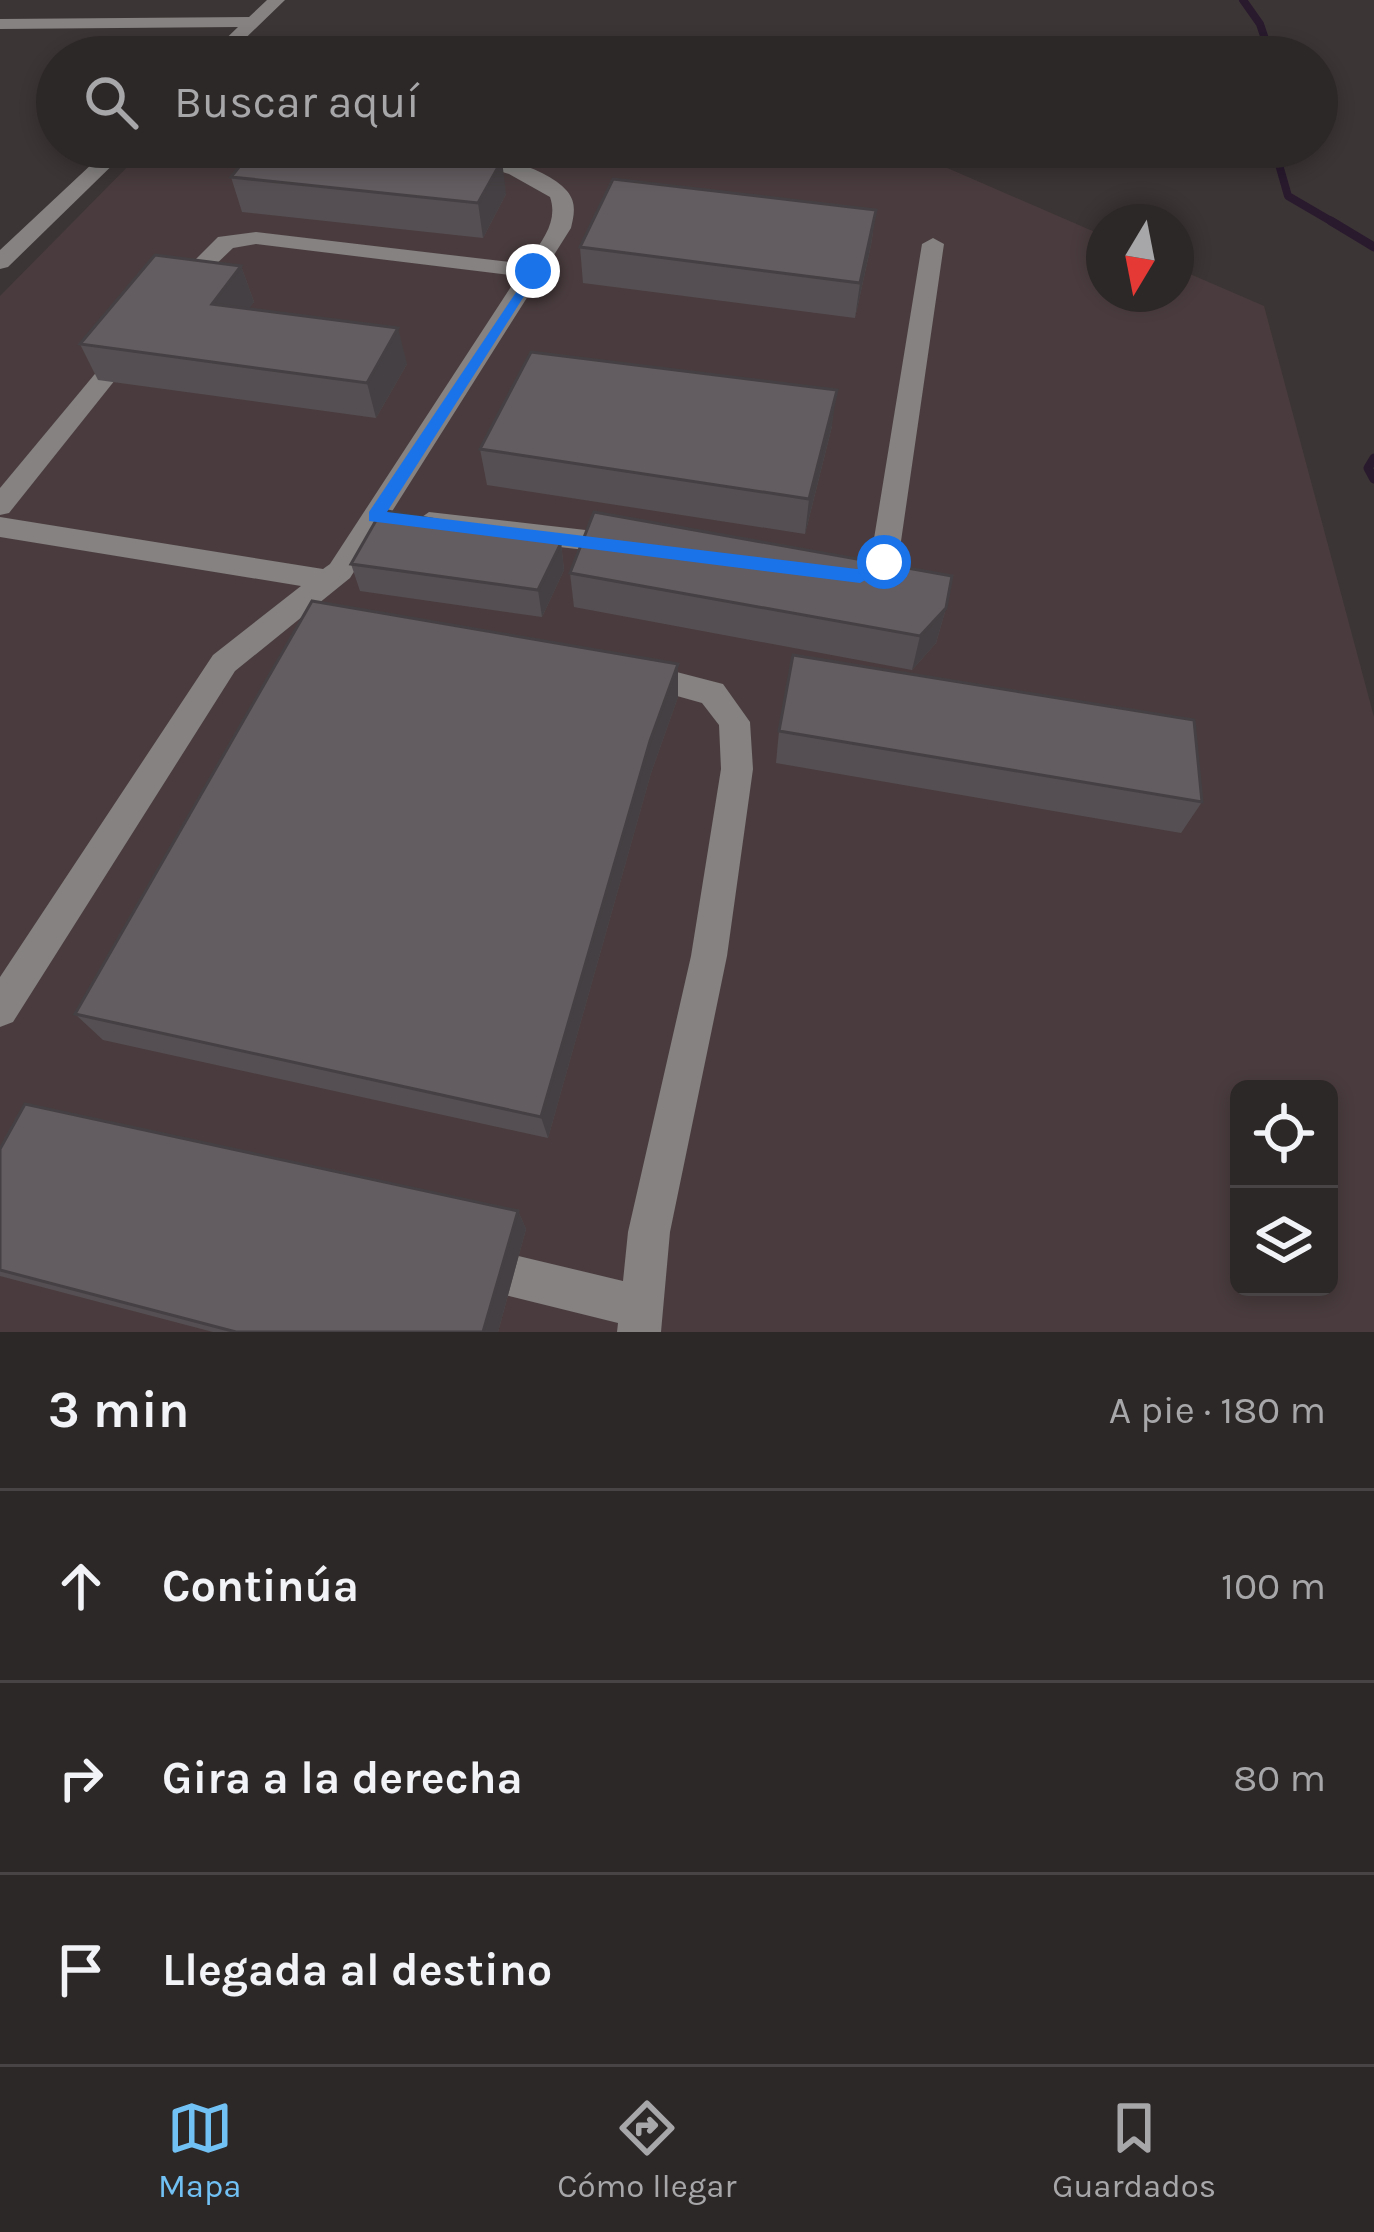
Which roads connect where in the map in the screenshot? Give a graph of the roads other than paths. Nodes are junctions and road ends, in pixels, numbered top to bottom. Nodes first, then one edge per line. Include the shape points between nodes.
1 (277, 0) edge
2 (253, 22) junction
3 (0, 24) edge
4 (238, 36) edge
5 (99, 168) edge
6 (509, 168) edge
7 (933, 244) dead end
8 (0, 262) edge
9 (533, 271) junction
10 (0, 506) edge
11 (375, 516) junction
12 (0, 527) edge
13 (637, 546) edge
14 (814, 570) edge
15 (327, 580) junction
16 (278, 617) junction
17 (325, 625) edge
18 (607, 670) edge
19 (10, 980) edge
20 (0, 1009) edge
21 (435, 1257) edge
22 (640, 1320) edge

1 - 2 street
2 - 3 street
2 - 4 street
5 - 8 street
6 - 9 street via 559,194 565,210
7 - 14 street via 884,562 860,576
9 - 10 street via 256,238 226,242 192,271
9 - 11 street
11 - 13 street
11 - 15 street
12 - 15 street
15 - 16 street
16 - 17 street
16 - 19 street via 224,663 191,707
18 - 22 street via 712,693 734,722 736,769 709,956 649,1232
19 - 20 street
21 - 22 street

